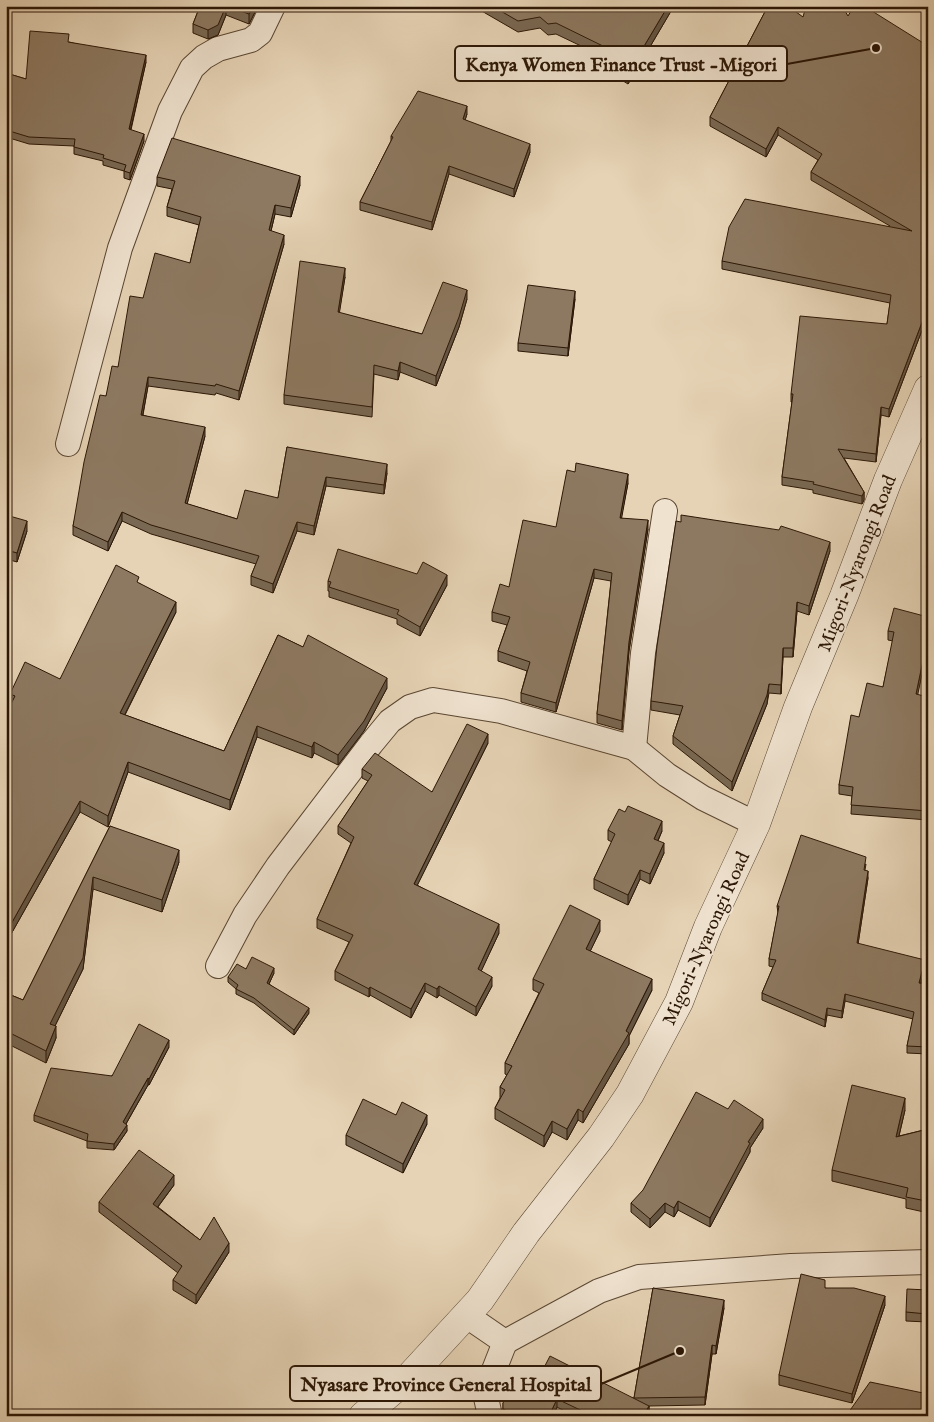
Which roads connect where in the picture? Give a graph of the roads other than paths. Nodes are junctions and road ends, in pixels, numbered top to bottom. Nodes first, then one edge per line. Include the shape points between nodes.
1 (273, 6) edge
2 (928, 389) edge
3 (68, 444) dead end
4 (665, 511) dead end
5 (634, 748) junction
6 (756, 824) junction
7 (218, 966) dead end
8 (928, 1262) edge
9 (467, 1316) junction
10 (504, 1342) junction
11 (363, 1416) edge
12 (490, 1416) edge

1 - 3 street via 260,33 251,40 218,49 192,68 170,110 120,248
2 - 6 street, Migori-Nyarongi Road via 888,480 798,707
4 - 5 street via 643,653
5 - 6 street via 703,798
5 - 7 street via 463,703 433,700 410,707 380,732 278,866
6 - 9 street, Migori-Nyarongi Road via 708,927 679,1002 630,1094
8 - 10 street via 792,1266 639,1277 599,1290
9 - 10 street
9 - 11 street, Migori-Nyarongi Road via 410,1376
10 - 12 street via 485,1393

